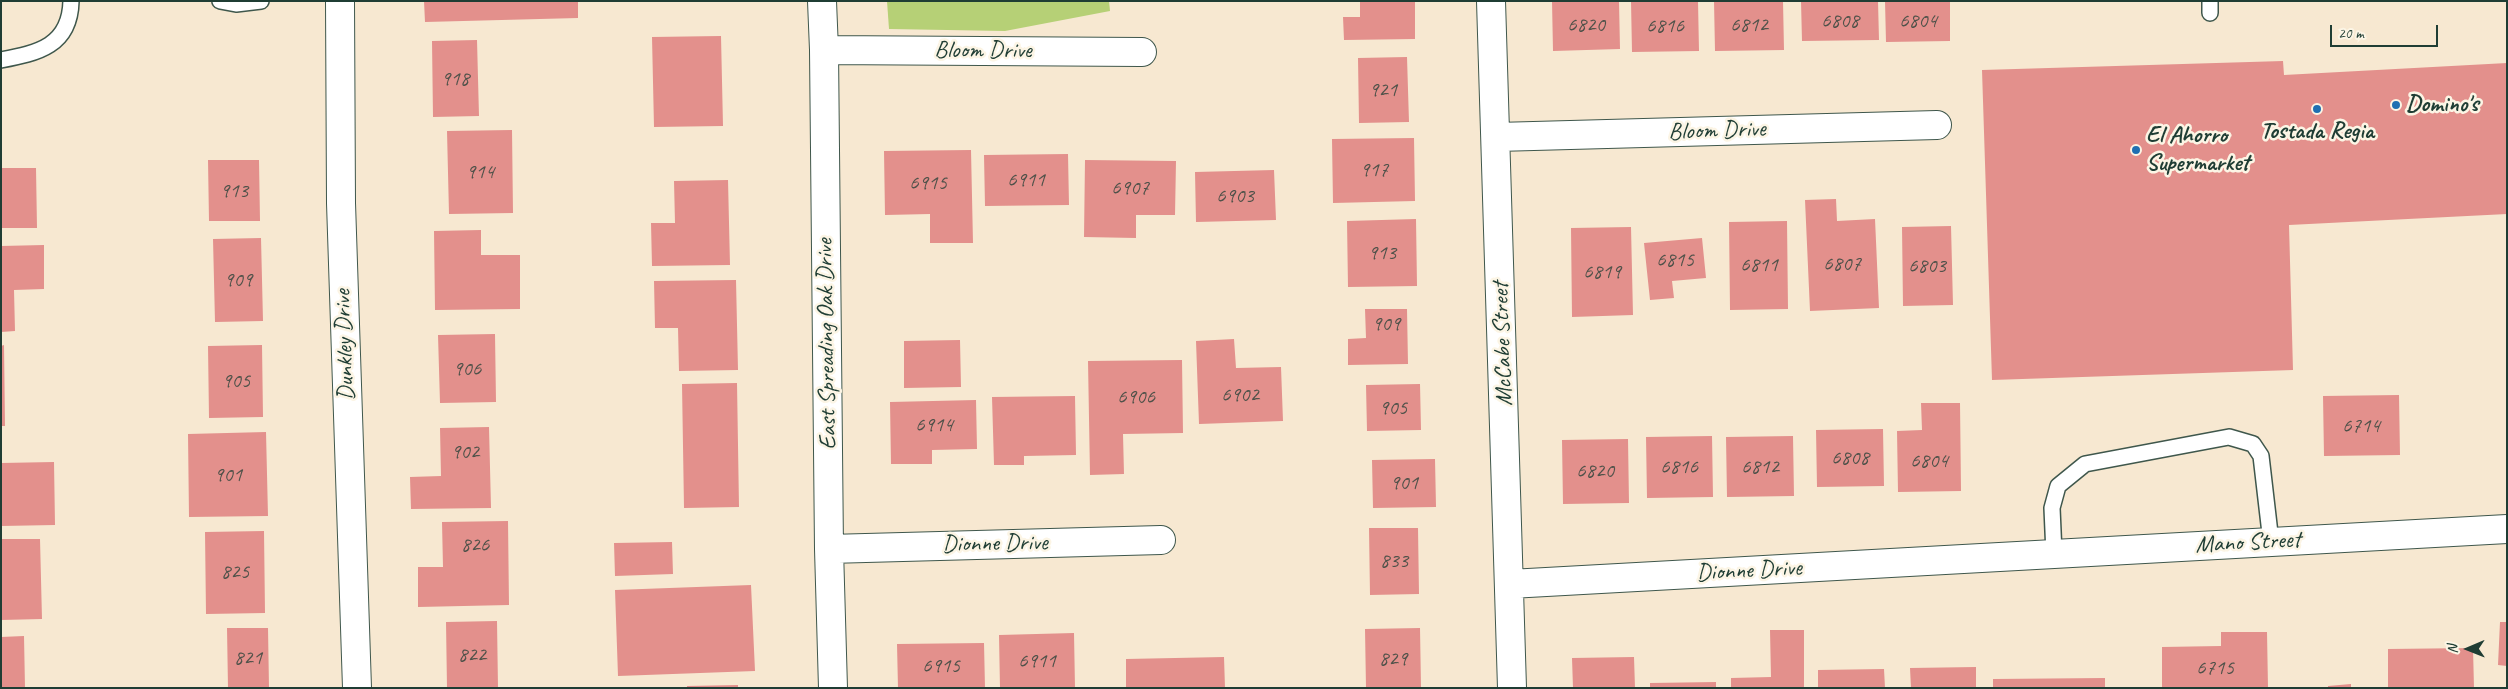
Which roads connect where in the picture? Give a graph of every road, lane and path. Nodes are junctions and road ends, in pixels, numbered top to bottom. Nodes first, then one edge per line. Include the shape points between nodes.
1 (70, 1) edge
2 (220, 1) edge
3 (261, 1) edge
4 (340, 1) edge
5 (822, 1) edge
6 (1491, 1) edge
7 (824, 50) junction
8 (1142, 52) dead end
9 (1, 60) edge
10 (1936, 125) dead end
11 (1497, 137) junction
12 (2507, 529) edge
13 (1161, 540) dead end
14 (2271, 542) junction
15 (829, 549) junction
16 (2054, 554) junction
17 (1989, 557) joint
18 (1510, 584) junction
19 (356, 688) edge
20 (833, 688) edge
21 (1512, 688) edge

1 - 9 lane via 70,12 61,36 36,54
2 - 3 lane via 236,4
4 - 19 street, Dunkley Drive via 341,203
5 - 7 street, East Spreading Oak Drive
6 - 11 street, McCabe Street
7 - 8 street, Bloom Drive
7 - 15 street, East Spreading Oak Drive
10 - 11 street, Bloom Drive
11 - 18 street, McCabe Street
12 - 14 street, Mano Street
13 - 15 street, Dionne Drive
14 - 16 street, Mano Street
14 - 16 lane via 2261,456 2253,444 2229,437 2085,464 2058,486 2052,508
15 - 20 street, East Spreading Oak Drive
16 - 17 street, Mano Street
17 - 18 street, Dionne Drive
18 - 21 street, McCabe Street

